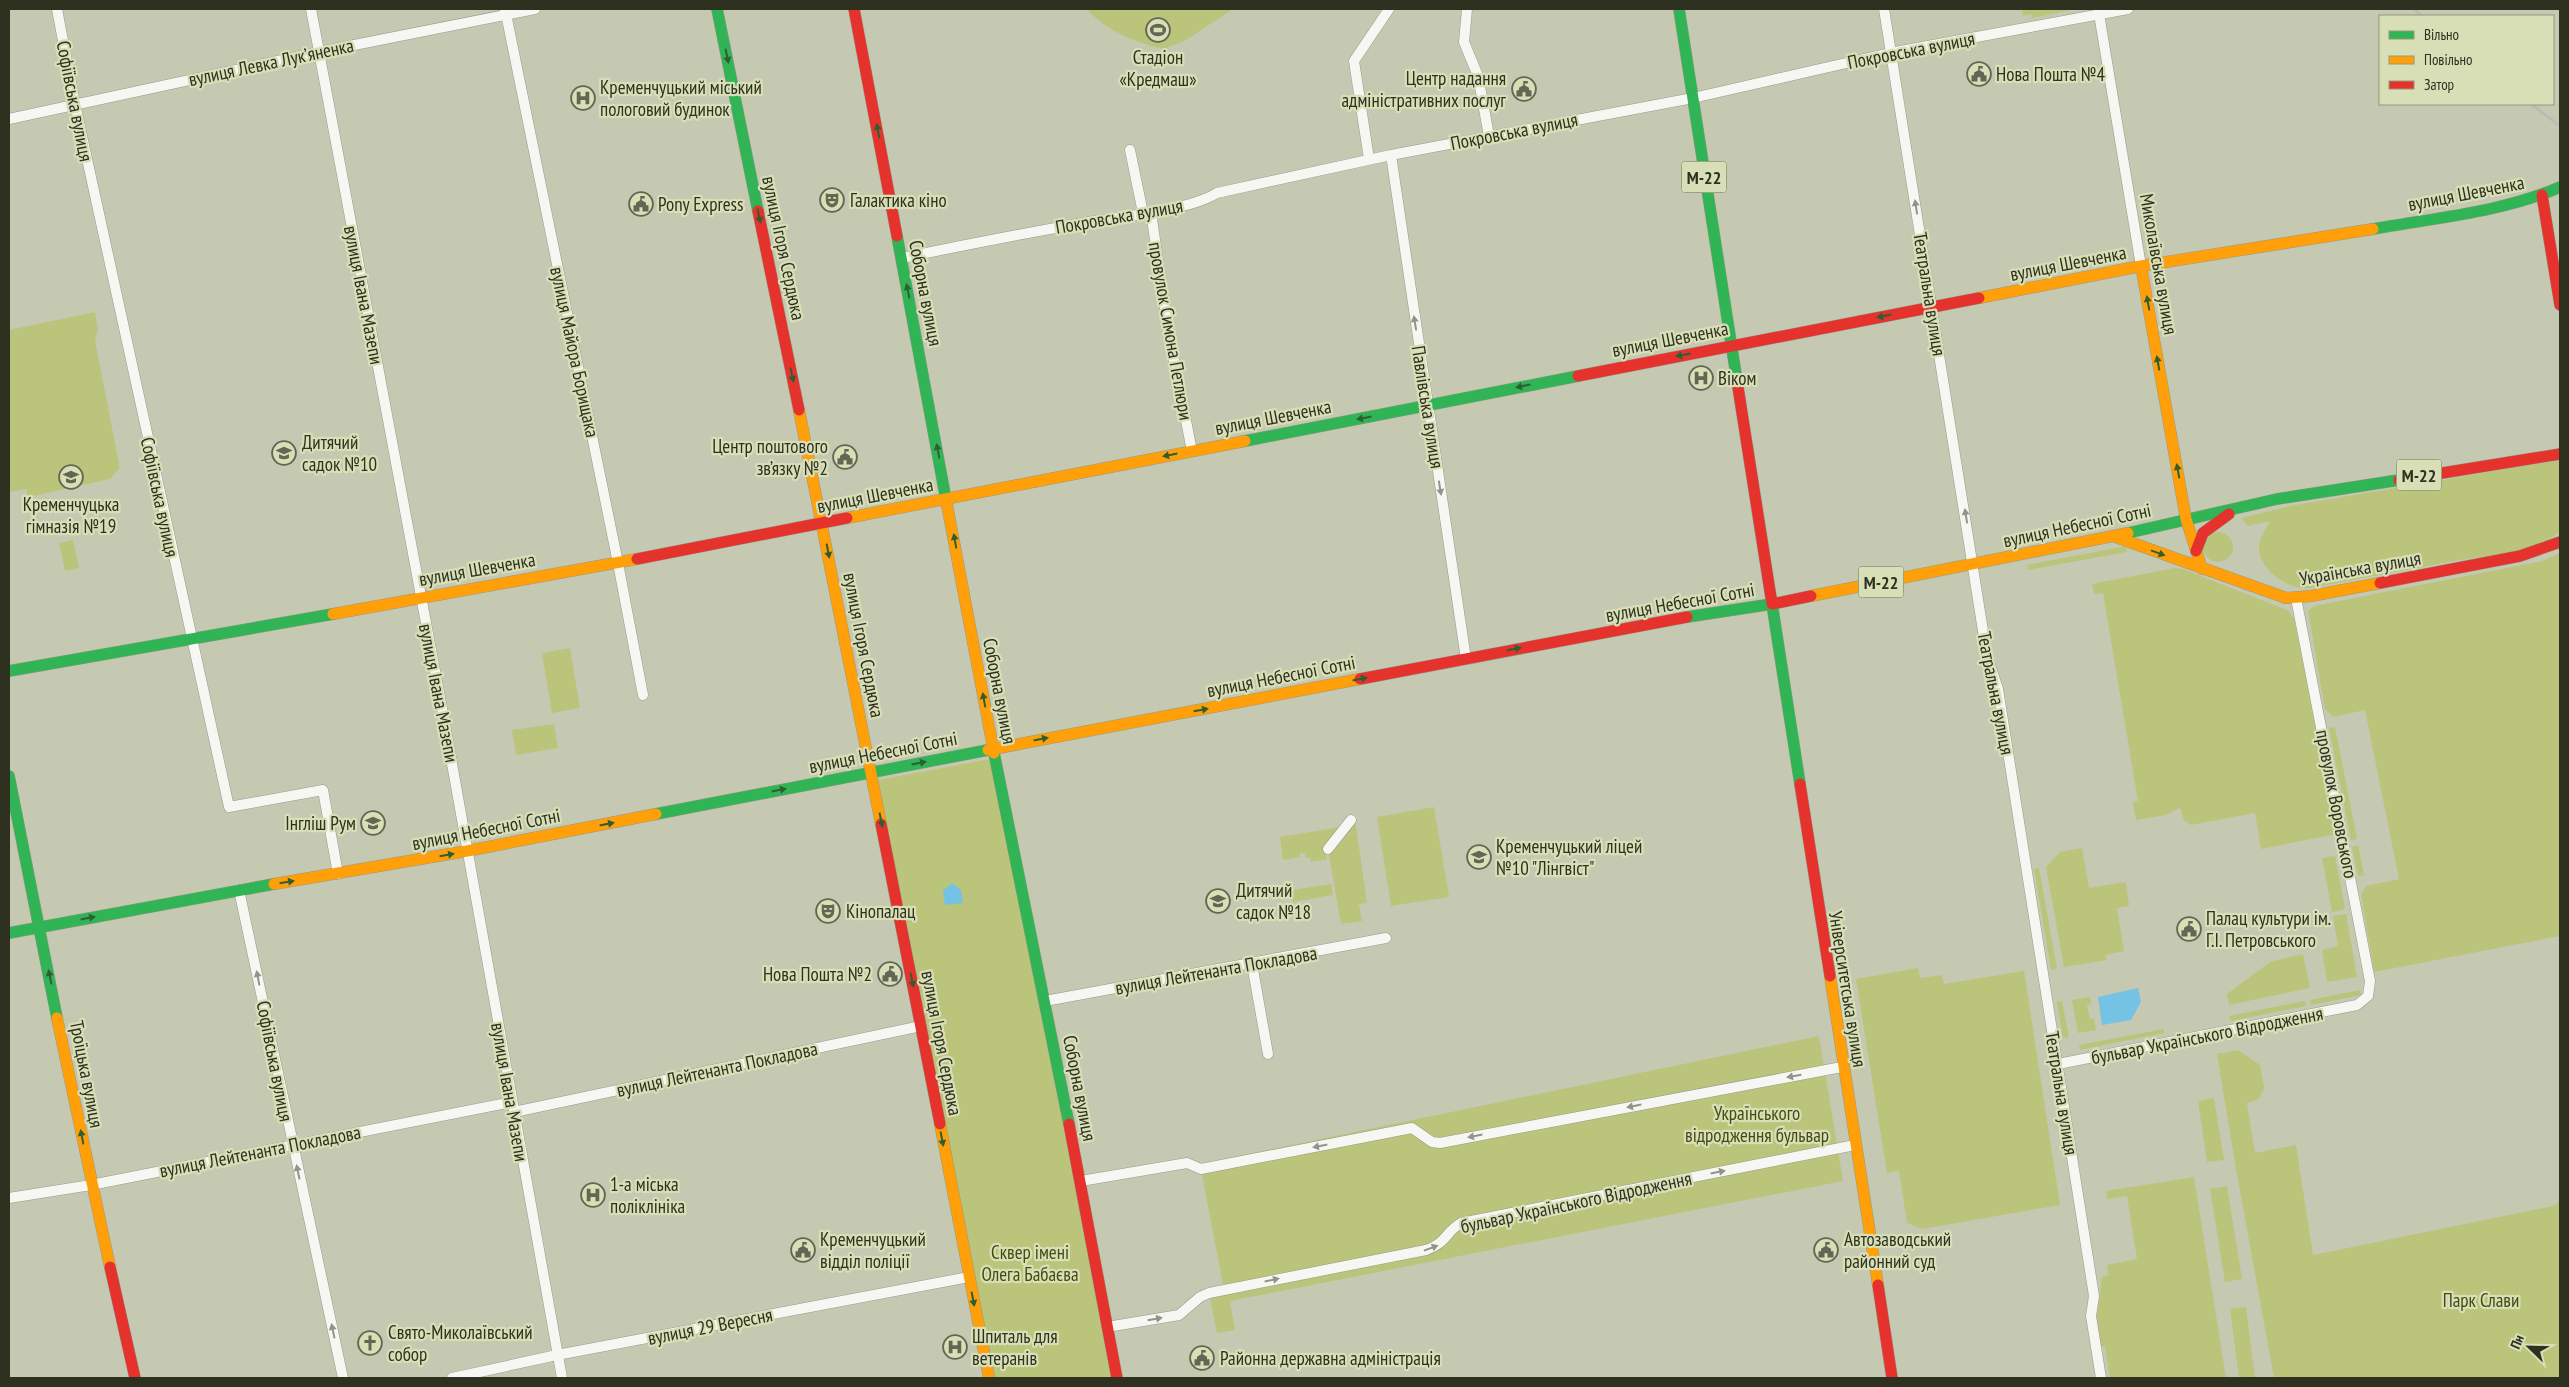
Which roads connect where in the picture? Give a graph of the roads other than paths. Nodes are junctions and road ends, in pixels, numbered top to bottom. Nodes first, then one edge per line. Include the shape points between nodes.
1 (57, 9) edge
2 (311, 9) edge
3 (535, 9) edge
4 (717, 9) edge
5 (854, 9) edge
6 (1389, 9) edge
7 (1467, 9) edge
8 (1679, 9) edge
9 (1884, 9) edge
10 (2128, 9) edge
11 (506, 11) edge
12 (2099, 14) junction
13 (319, 52) junction
14 (1890, 53) junction
15 (1478, 76) junction
16 (1468, 78) dead end
17 (1693, 98) junction
18 (75, 104) junction
19 (9, 119) edge
20 (1489, 136) junction
21 (1130, 150) dead end
22 (1391, 155) junction
23 (1369, 160) junction
24 (2560, 187) edge
25 (2542, 195) junction
26 (1147, 213) junction
27 (902, 258) junction
28 (2141, 266) junction
29 (2560, 305) edge
30 (1932, 307) junction
31 (1730, 345) junction
32 (1428, 405) junction
33 (1192, 451) junction
34 (2560, 454) edge
35 (947, 498) junction
36 (2241, 507) junction
37 (2186, 519) junction
38 (822, 522) junction
39 (2113, 536) junction
40 (2560, 542) edge
41 (2196, 552) junction
42 (618, 563) junction
43 (1973, 564) junction
44 (2202, 569) junction
45 (420, 596) junction
46 (2296, 598) junction
47 (1772, 604) junction
48 (191, 640) junction
49 (1466, 659) junction
50 (9, 671) edge
51 (643, 695) dead end
52 (993, 748) junction
53 (871, 772) junction
54 (9, 776) edge
55 (1351, 820) dead end
56 (1328, 849) dead end
57 (467, 851) junction
58 (338, 874) junction
59 (239, 890) junction
60 (40, 927) junction
61 (9, 933) edge
62 (1386, 938) dead end
63 (1252, 964) junction
64 (1045, 1001) junction
65 (2357, 1005) joint
66 (921, 1026) junction
67 (1268, 1054) dead end
68 (2058, 1064) junction
69 (1842, 1067) junction
70 (513, 1107) junction
71 (292, 1144) junction
72 (1855, 1145) junction
73 (1081, 1181) junction
74 (91, 1185) junction
75 (9, 1198) edge
76 (969, 1277) junction
77 (1107, 1327) junction
78 (557, 1355) junction
79 (135, 1378) edge
80 (343, 1378) edge
81 (452, 1378) edge
82 (562, 1378) edge
83 (989, 1378) edge
84 (1118, 1378) edge
85 (1892, 1378) edge
86 (2101, 1378) edge

1 - 18 street, Софіївська вулиця
2 - 13 street, вулиця Івана Мазепи
3 - 11 street, вулиця Левка Лукʼяненка
4 -> 38 main road, вулиця Ігоря Сердюка
27 -> 5 main road, Соборна вулиця
6 - 23 street via 1354,61
7 - 15 street via 1464,42
8 - 17 main road, М-22
9 - 14 street, Театральна вулиця
10 - 12 street, Покровська вулиця
11 - 13 street, вулиця Левка Лукʼяненка
11 - 42 street, вулиця Майора Борищака
12 - 14 street, Покровська вулиця
12 - 28 street, Миколаївська вулиця
13 - 18 street, вулиця Левка Лукʼяненка
13 - 45 street, вулиця Івана Мазепи
14 - 17 street, Покровська вулиця
30 -> 14 street, Театральна вулиця
15 - 16 street
15 - 20 street
17 - 20 street, Покровська вулиця
17 - 31 main road, М-22
18 - 19 street, вулиця Левка Лукʼяненка
18 - 48 street, Софіївська вулиця
20 - 22 street, Покровська вулиця
21 - 26 street, провулок Симона Петлюри
22 - 23 street, Покровська вулиця
32 -> 22 street, Павлівська вулиця
23 - 26 street, Покровська вулиця via 1217,193 1206,200
24 - 25 main road, вулиця Шевченка
25 - 28 main road, вулиця Шевченка via 2295,243
25 - 29 main road
26 - 27 street, Покровська вулиця
26 - 33 street, провулок Симона Петлюри
35 -> 27 main road, Соборна вулиця
28 - 30 main road, вулиця Шевченка
37 -> 28 main road, Миколаївська вулиця
30 -> 31 main road, вулиця Шевченка
43 -> 30 street, Театральна вулиця
31 -> 32 main road, вулиця Шевченка
31 - 47 main road, М-22
32 -> 33 main road, вулиця Шевченка
32 -> 49 street, Павлівська вулиця
33 -> 35 main road, вулиця Шевченка
34 - 36 main road, вулиця Небесної Сотні / М-22
35 - 38 main road, вулиця Шевченка
52 -> 35 main road, Соборна вулиця
36 - 37 main road, вулиця Небесної Сотні / М-22
36 - 41 main road via 2204,529 2197,540
37 - 39 main road, вулиця Небесної Сотні / М-22
37 - 41 main road, Миколаївська вулиця
38 - 42 main road, вулиця Шевченка
38 -> 53 main road, вулиця Ігоря Сердюка
39 - 43 main road, вулиця Небесної Сотні / М-22
39 -> 44 main road, Українська вулиця
40 - 46 main road, Українська вулиця via 2520,556
41 - 44 main road, Миколаївська вулиця
42 - 45 main road, вулиця Шевченка
42 - 51 street, вулиця Майора Борищака
43 - 47 main road, вулиця Небесної Сотні / М-22
43 - 68 street, Театральна вулиця via 1987,656 1998,689
44 - 46 main road, Українська вулиця via 2279,596
45 - 48 main road, вулиця Шевченка
45 - 57 street, вулиця Івана Мазепи
46 - 65 street, провулок Воровського via 2370,981 2368,996
49 -> 47 main road, вулиця Небесної Сотні / М-22
47 - 69 main road, Університетська вулиця
48 - 50 main road, вулиця Шевченка
48 - 58 street, Софіївська вулиця via 229,807 323,790
52 -> 49 main road, вулиця Небесної Сотні / М-22
53 -> 52 main road, вулиця Небесної Сотні / М-22
52 - 64 main road, Соборна вулиця
57 -> 53 main road, вулиця Небесної Сотні
53 -> 66 main road, вулиця Ігоря Сердюка
54 - 60 main road, Троїцька вулиця
55 - 56 street
58 -> 57 main road, вулиця Небесної Сотні
57 - 70 street, вулиця Івана Мазепи
59 -> 58 main road, вулиця Небесної Сотні
60 -> 59 main road, вулиця Небесної Сотні
71 -> 59 street, Софіївська вулиця
60 - 61 main road, вулиця Небесної Сотні
74 -> 60 main road, Троїцька вулиця
62 - 63 street, вулиця Лейтенанта Покладова
63 - 64 street, вулиця Лейтенанта Покладова
63 - 67 street
64 - 73 main road, Соборна вулиця
65 - 68 street, бульвар Українського Відродження
66 - 70 street, вулиця Лейтенанта Покладова
66 -> 76 main road, вулиця Ігоря Сердюка
68 - 86 street, Театральна вулиця via 2094,1296 2091,1316
69 - 72 main road, Університетська вулиця
69 -> 73 street via 1440,1143 1432,1142 1412,1128 1201,1169 1186,1163
70 - 71 street, вулиця Лейтенанта Покладова
70 - 78 street, вулиця Івана Мазепи
71 - 74 street, вулиця Лейтенанта Покладова
80 -> 71 street, Софіївська вулиця
77 -> 72 street, бульвар Українського Відродження via 1179,1315 1209,1293 1426,1250 1442,1243 1452,1228 1461,1223
72 - 85 main road, Університетська вулиця
73 - 77 main road, Соборна вулиця
74 - 75 street, вулиця Лейтенанта Покладова
74 - 79 main road, Троїцька вулиця
76 - 78 street, вулиця 29 Вересня
76 -> 83 main road, вулиця Ігоря Сердюка
77 - 84 main road, Соборна вулиця
78 - 81 street, вулиця 29 Вересня
78 - 82 street, вулиця Івана Мазепи

